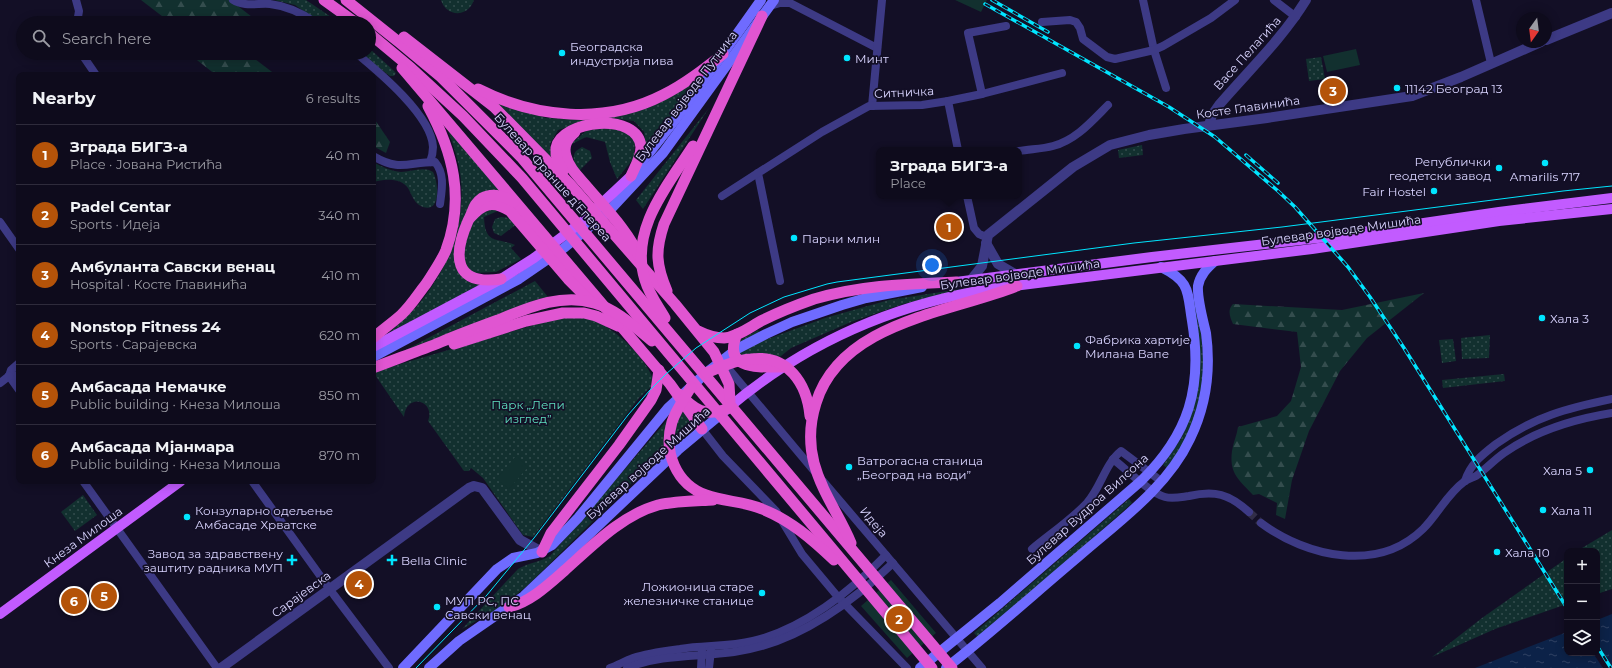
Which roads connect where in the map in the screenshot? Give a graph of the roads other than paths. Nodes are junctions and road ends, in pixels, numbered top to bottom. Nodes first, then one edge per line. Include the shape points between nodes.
1 (76, 0) edge
2 (324, 0) edge
3 (347, 0) edge
4 (761, 0) edge
5 (882, 0) edge
6 (1142, 0) edge
7 (1235, 0) edge
8 (1274, 0) edge
9 (1306, 0) edge
10 (1476, 0) edge
11 (240, 1) edge
12 (789, 2) edge
13 (772, 3) edge
14 (1612, 13) edge
15 (78, 16) edge
16 (306, 16) edge
17 (346, 16) edge
18 (367, 16) edge
19 (762, 16) junction
20 (1296, 17) junction
21 (1042, 22) dead end
22 (376, 24) edge
23 (1006, 26) dead end
24 (1552, 38) edge
25 (376, 39) edge
26 (384, 46) junction
27 (877, 48) junction
28 (1527, 48) edge
29 (1154, 50) junction
30 (723, 54) junction
31 (86, 60) edge
32 (364, 60) edge
33 (1491, 64) junction
34 (94, 72) edge
35 (1062, 72) dead end
36 (456, 77) junction
37 (417, 86) junction
38 (1166, 88) dead end
39 (982, 94) junction
40 (948, 101) junction
41 (1108, 105) dead end
42 (872, 106) junction
43 (718, 108) junction
44 (1209, 125) junction
45 (579, 128) junction
46 (957, 147) edge
47 (1022, 151) edge
48 (376, 158) edge
49 (430, 162) junction
50 (758, 173) junction
51 (631, 176) junction
52 (570, 184) junction
53 (722, 196) dead end
54 (1612, 198) edge
55 (968, 199) edge
56 (440, 204) dead end
57 (520, 206) junction
58 (1612, 209) edge
59 (470, 218) junction
60 (0, 222) edge
61 (986, 240) junction
62 (16, 244) edge
63 (1215, 261) junction
64 (642, 263) junction
65 (1161, 267) junction
66 (1015, 274) junction
67 (971, 280) junction
68 (780, 281) dead end
69 (956, 282) junction
70 (503, 283) junction
71 (1017, 286) junction
72 (672, 301) junction
73 (590, 302) junction
74 (625, 329) junction
75 (697, 331) junction
76 (737, 334) junction
77 (376, 336) edge
78 (376, 346) edge
79 (685, 351) junction
80 (714, 352) junction
81 (376, 355) edge
82 (407, 356) junction
83 (672, 358) junction
84 (16, 366) edge
85 (376, 367) edge
86 (782, 367) junction
87 (659, 370) junction
88 (706, 373) junction
89 (16, 375) edge
90 (9, 376) junction
91 (0, 383) edge
92 (16, 386) edge
93 (691, 387) junction
94 (748, 391) junction
95 (679, 394) junction
96 (1612, 399) edge
97 (727, 409) junction
98 (1612, 413) edge
99 (811, 428) junction
100 (702, 429) junction
101 (1113, 459) junction
102 (1150, 472) junction
103 (1141, 481) junction
104 (1161, 481) junction
105 (1465, 481) junction
106 (85, 484) edge
107 (177, 484) edge
108 (254, 484) edge
109 (1153, 490) junction
110 (724, 500) junction
111 (1249, 512) tunnel mouth
112 (1261, 523) tunnel mouth
113 (117, 529) junction
114 (1032, 549) dead end
115 (542, 552) junction
116 (854, 553) junction
117 (886, 555) junction
118 (893, 564) junction
119 (854, 574) junction
120 (330, 589) junction
121 (838, 597) junction
122 (843, 604) junction
123 (509, 607) junction
124 (0, 614) edge
125 (957, 639) junction
126 (707, 651) junction
127 (968, 651) junction
128 (217, 668) edge
129 (221, 668) edge
130 (389, 668) edge
131 (403, 668) edge
132 (429, 668) edge
133 (610, 668) edge
134 (626, 668) edge
135 (701, 668) edge
136 (709, 668) edge
137 (907, 668) edge
138 (920, 668) edge
139 (932, 668) edge
140 (946, 668) edge
141 (952, 668) edge
142 (982, 668) edge

1 - 15 street
2 - 17 highway
3 - 18 highway, Булевар Франше д'Епереа
3 - 36 highway via 376,16
4 - 30 main road, Булевар војводе Путника
5 - 27 street
6 - 29 street
7 - 29 street via 1211,18
8 - 20 street
9 - 20 street, Васе Пелагића
10 - 33 street
11 - 16 street via 285,6
12 - 13 street
12 - 27 street
13 - 19 main road, Булевар војводе Путника
14 - 24 street
19 - 43 highway
19 - 70 main road, Булевар војводе Путника via 673,140 642,177 609,211 564,248
20 - 44 street, Васе Пелагића via 1218,105
21 - 29 street via 1076,22 1083,39 1107,57 1115,59
22 - 79 highway, Булевар Франше д'Епереа via 441,77 514,148
23 - 39 street via 968,33
25 - 26 highway, Булевар Франше д'Епереа
26 - 37 highway
26 - 83 highway, Булевар Франше д'Епереа via 477,130 522,178
27 - 42 street
28 - 33 street, Косте Главинића
29 - 38 street
30 - 36 highway via 662,96 625,110 598,114 556,114 530,108 490,94
30 - 51 main road, Булевар војводе Путника via 664,136
31 - 34 street
32 - 49 street via 395,87 418,113 431,137 433,147
33 - 44 street, Косте Главинића via 1412,96
35 - 39 street, Ситничка
36 - 52 highway via 494,107
37 - 57 highway
37 - 77 highway via 440,129 450,156 455,194 453,224 446,250 427,282 402,314
39 - 40 street, Ситничка
40 - 42 street, Ситничка via 908,106
40 - 46 street
41 - 47 street via 1083,129 1067,140 1052,146
42 - 50 street, Ситничка via 822,132
43 - 64 highway via 651,214 642,241
43 - 72 highway via 670,208 659,238 658,265
44 - 61 street, Косте Главинића via 1117,142 1104,148 991,232
45 - 51 highway via 604,123 621,125 633,132 638,137 641,148
45 - 52 highway via 564,134 556,150 557,159
45 - 64 highway via 567,141 567,162 624,232
48 - 49 street via 402,166
49 - 56 street via 435,162 441,169
50 - 53 street, Ситничка
50 - 68 street
51 - 70 main road, Булевар војводе Путника via 598,208
52 - 72 highway
54 - 66 main road, Булевар војводе Мишића via 1335,236
55 - 61 street via 974,228
57 - 59 highway via 492,194 476,204
57 - 74 highway
58 - 63 main road, Булевар војводе Мишића via 1487,223
59 - 70 highway via 459,249 458,258 461,266 474,277
59 - 73 highway via 480,208 494,204 510,212
60 - 62 street
61 - 66 street via 998,264
61 - 67 street via 982,266
63 - 65 main road, Булевар војводе Мишића
63 - 104 main road via 1204,272 1198,286 1208,359 1207,386 1201,411 1184,450
64 - 79 highway via 648,289
65 - 71 main road, Булевар војводе Мишића
65 - 102 main road, Булевар Вудроа Вилсона via 1180,279 1186,289 1194,336 1196,371 1193,394 1183,425 1170,448
66 - 67 main road, Булевар војводе Мишића
67 - 69 main road, Булевар војводе Мишића
69 - 76 highway via 879,285 842,292 788,309
69 - 88 main road, Булевар војводе Мишића via 860,300 792,322 737,349
70 - 78 main road, Булевар војводе Путника
70 - 81 main road, Булевар војводе Путника
71 - 86 main road, Булевар војводе Мишића via 956,295 898,311 856,326
71 - 99 highway via 911,321 876,336 854,350 839,363 818,396
72 - 75 highway
73 - 82 highway via 573,300 535,306
73 - 83 highway via 615,313
74 - 82 highway via 596,316 577,312 563,313 526,321
74 - 87 highway
75 - 76 highway via 719,338
75 - 80 highway
76 - 86 highway via 735,352 741,363 758,367
79 - 116 highway
80 - 94 street, Идеја
80 - 97 highway via 729,384 730,401
82 - 85 highway
83 - 119 highway
84 - 90 street
86 - 94 main road, Булевар војводе Мишића
87 - 95 highway
87 - 115 highway via 656,390 651,400 551,533
88 - 93 main road, Булевар војводе Мишића
88 - 99 highway via 750,358 764,358 781,364 791,371 805,392
89 - 90 street
90 - 91 street
90 - 92 street
93 - 110 highway via 672,421 670,455 677,472 687,484 701,493
93 - 115 main road, Булевар војводе Мишића via 668,408 578,518
94 - 97 main road, Булевар војводе Мишића
94 - 117 street, Идеја
95 - 97 highway via 706,413
95 - 100 highway
96 - 105 street via 1558,412 1523,426 1480,457 1470,468
97 - 100 main road, Булевар војводе Мишића
98 - 105 street via 1566,424 1528,439
99 - 116 highway via 814,462 820,482 846,531
100 - 121 street via 723,456 776,511 802,554
100 - 123 main road, Булевар војводе Мишића via 524,596
101 - 102 street via 1121,451
101 - 103 street
101 - 114 street via 1088,502
102 - 103 main road, Булевар Вудроа Вилсона
102 - 104 street
103 - 109 street
103 - 125 main road, Булевар Вудроа Вилсона
104 - 109 main road
105 - 112 street via 1424,528 1402,545 1368,555 1340,556 1325,553 1285,539
106 - 113 street
107 - 113 main road, Кнеза Милоша
108 - 120 street
109 - 111 street via 1162,496 1172,498 1217,494 1232,499
109 - 127 main road
110 - 119 highway via 750,504 776,515 805,534 837,563
110 - 123 highway via 692,500 658,505 630,518 599,540 535,595
113 - 124 main road, Кнеза Милоша
113 - 128 street
115 - 120 street, Сарајевска via 520,540 486,492 474,486 464,490
115 - 131 main road via 512,558 497,569
116 - 141 highway
117 - 118 street, Идеја
117 - 121 street
118 - 122 street
118 - 125 street, Идеја
119 - 139 highway
120 - 129 street, Сарајевска
120 - 130 street
121 - 122 street
121 - 126 street via 805,620 772,636
122 - 126 street via 776,642 736,652
122 - 137 street
123 - 132 main road, Булевар војводе Мишића via 459,641
125 - 127 street, Идеја
125 - 138 main road, Булевар Вудроа Вилсона
126 - 133 street via 682,648 633,658
126 - 134 street
126 - 135 street
126 - 136 street
127 - 140 main road
127 - 142 street, Идеја

